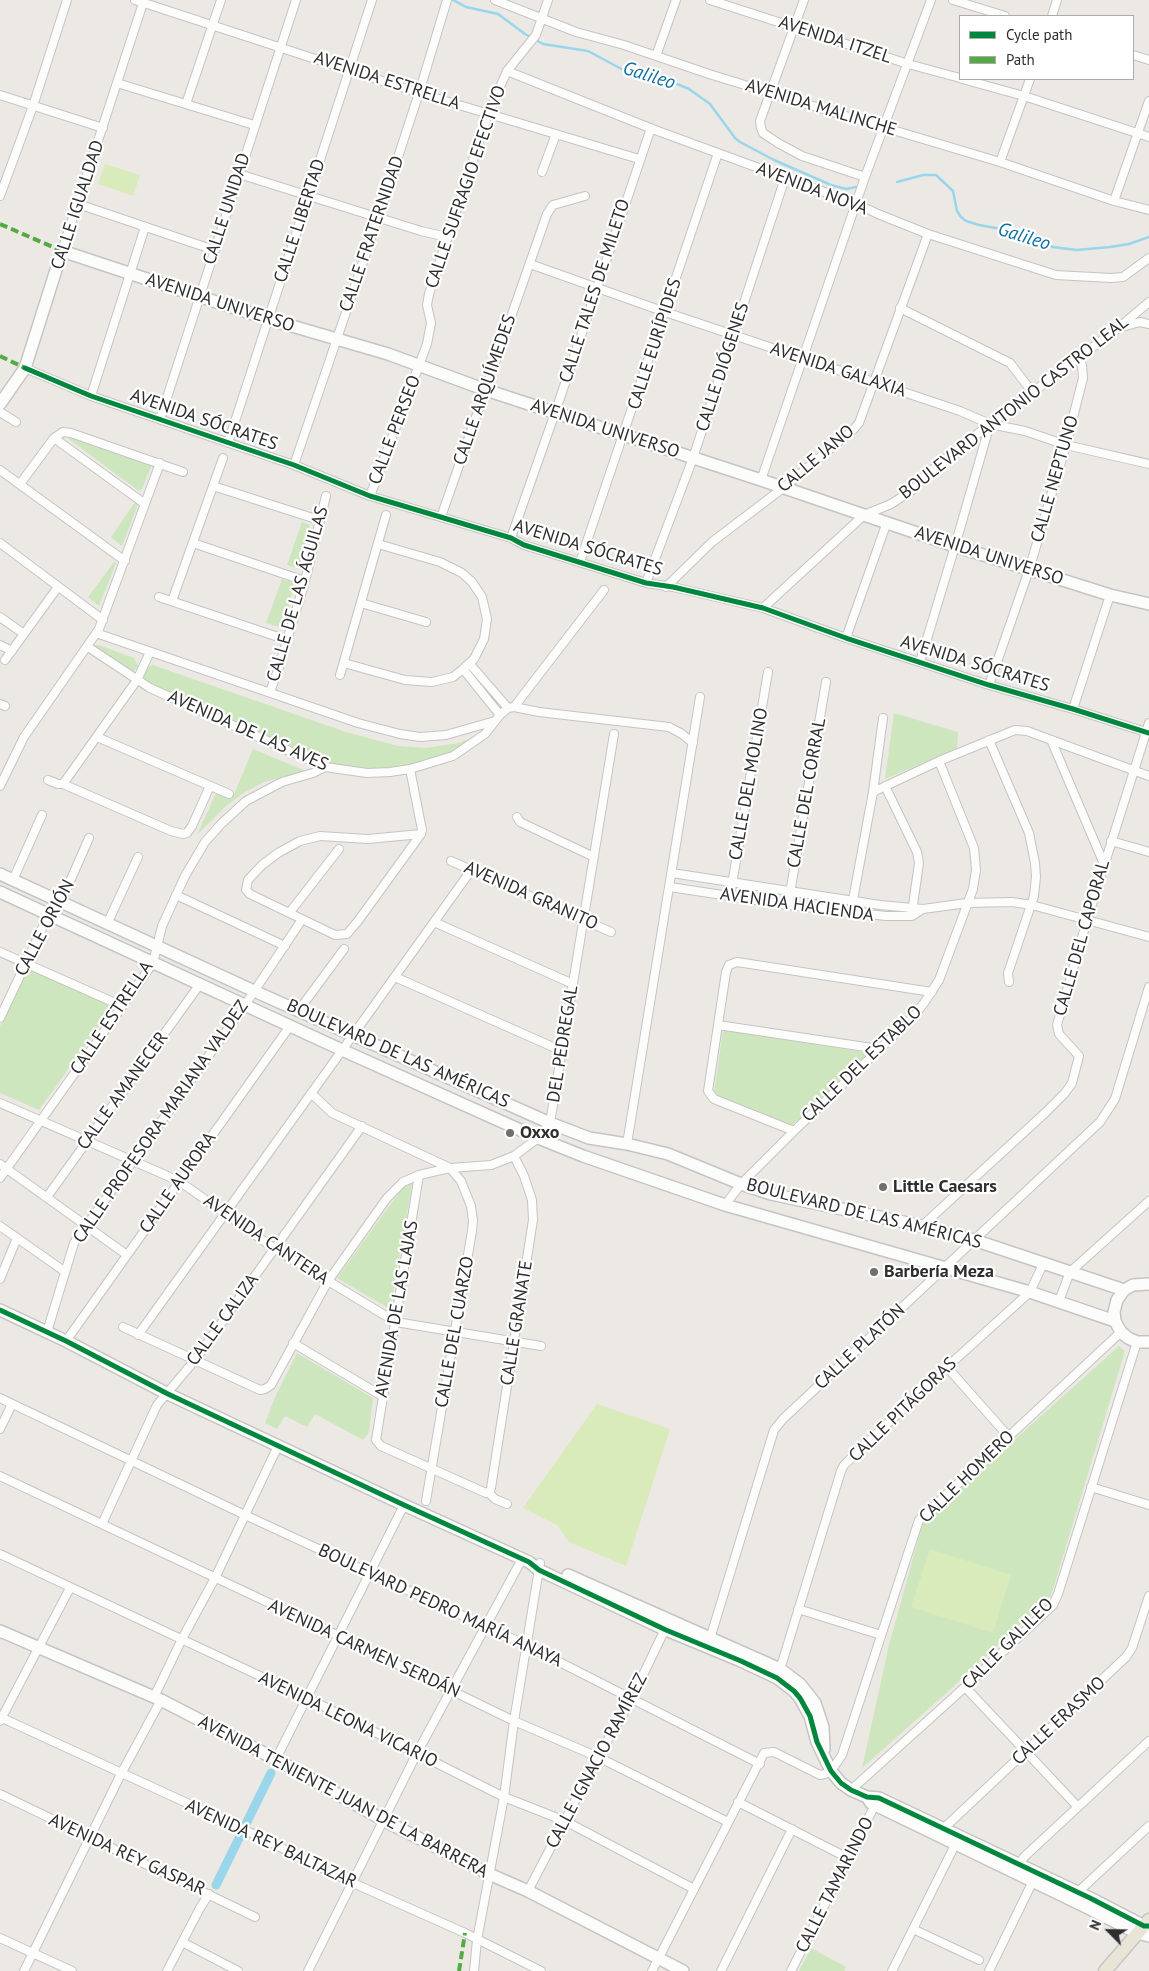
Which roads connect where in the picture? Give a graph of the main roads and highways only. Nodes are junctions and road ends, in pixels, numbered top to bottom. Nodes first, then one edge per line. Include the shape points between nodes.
1 (1146, 1929) edge
2 (1105, 1971) edge
3 (1115, 1971) edge

1 - 2 main road
1 - 3 main road

